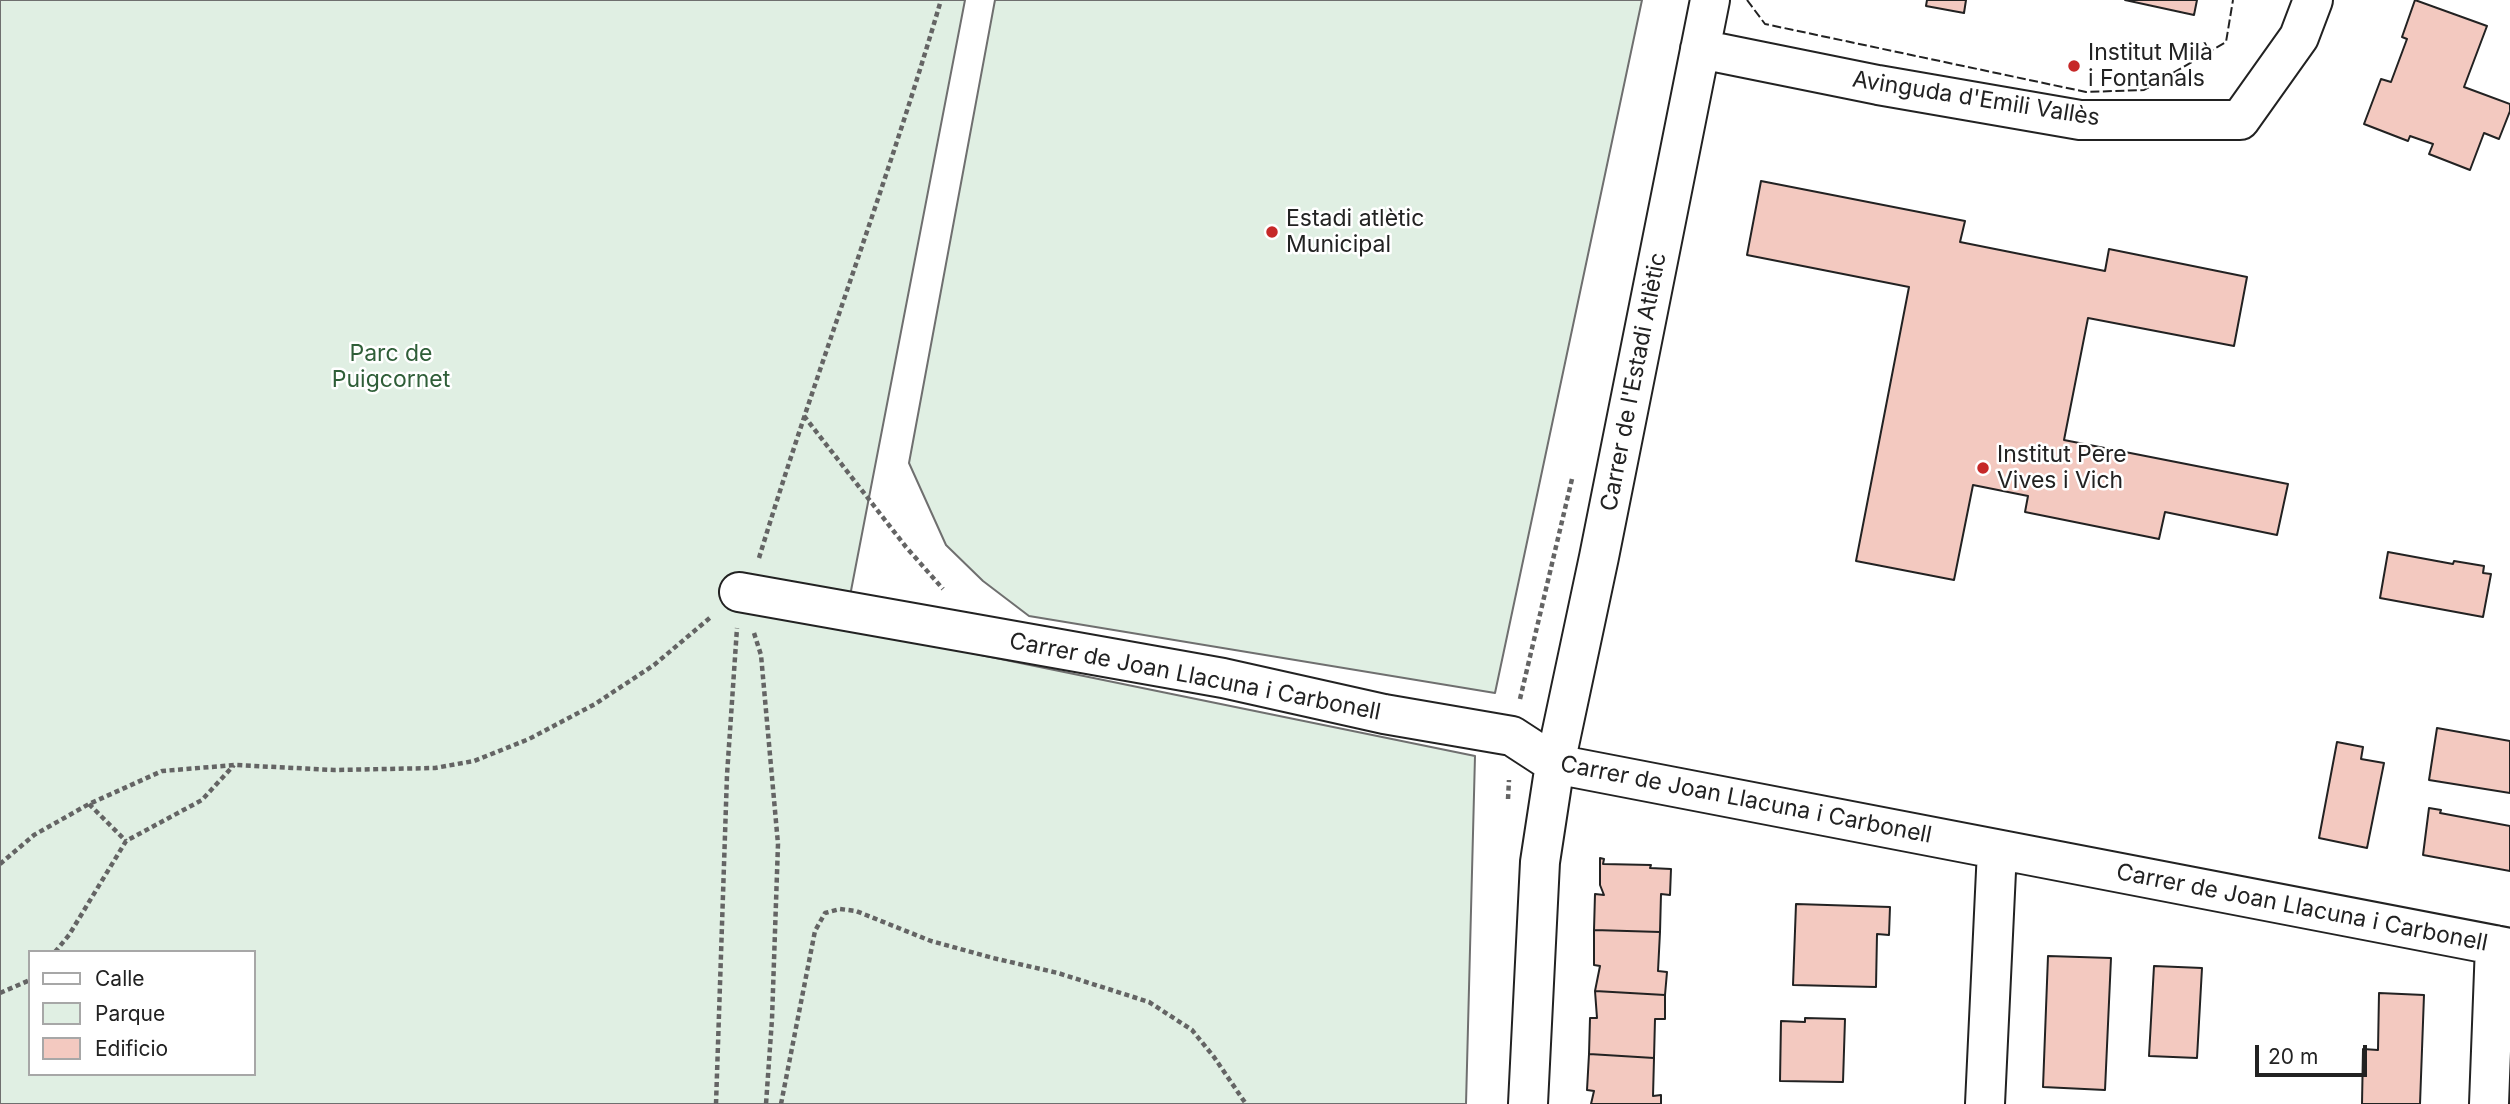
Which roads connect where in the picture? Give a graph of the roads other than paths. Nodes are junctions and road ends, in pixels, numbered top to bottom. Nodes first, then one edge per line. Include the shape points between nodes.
1 (1710, 0) edge
2 (2313, 0) edge
3 (1700, 49) junction
4 (740, 592) road end
5 (1555, 764) junction
6 (1997, 850) junction
7 (2502, 946) edge
8 (1528, 1104) edge
9 (1985, 1104) edge
10 (2488, 1104) edge

1 - 3 street, Carrer de l'Estadi Atlètic
2 - 3 street, Avinguda d'Emili Vallès via 2299,37 2240,120 2080,120
3 - 5 street, Carrer de l'Estadi Atlètic
4 - 5 street, Carrer de Joan Llacuna i Carbonell via 1223,678 1384,715 1511,736
5 - 6 street, Carrer de Joan Llacuna i Carbonell
5 - 8 street, Carrer de l'Estadi Atlètic via 1540,862
6 - 7 street, Carrer de Joan Llacuna i Carbonell
6 - 9 street
7 - 10 street

